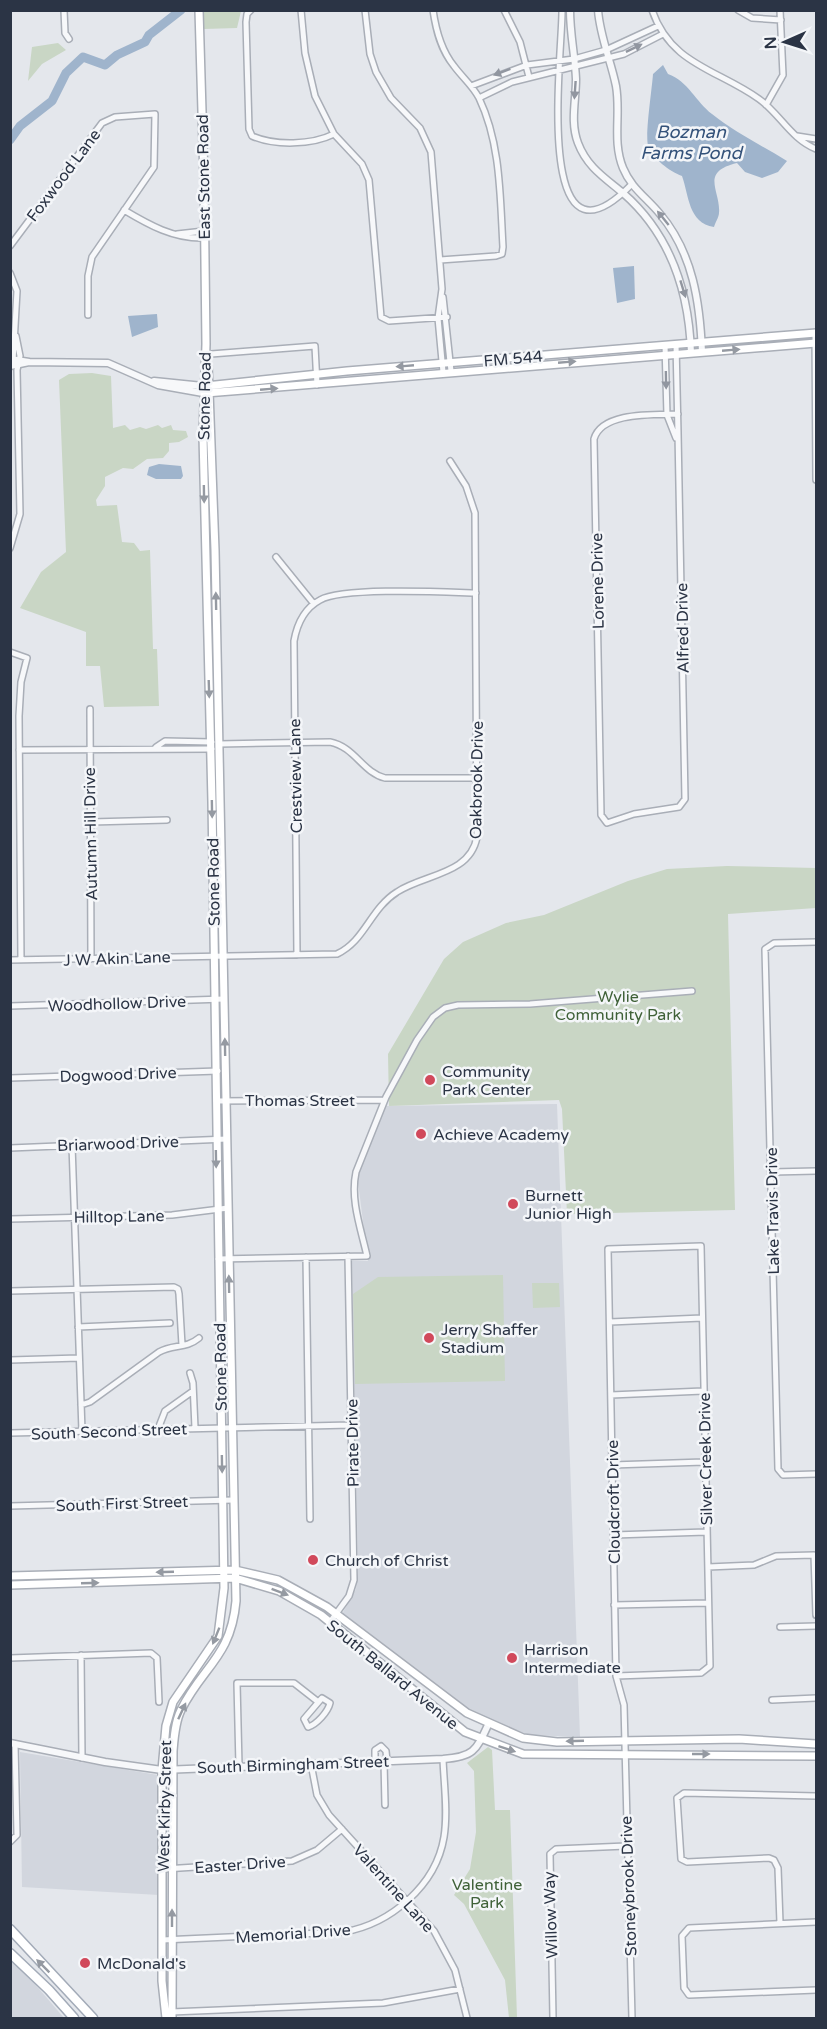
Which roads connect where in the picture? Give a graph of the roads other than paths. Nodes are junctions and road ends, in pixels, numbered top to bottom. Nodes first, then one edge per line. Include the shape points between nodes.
1 (64, 10) edge
2 (199, 10) edge
3 (301, 10) edge
4 (365, 10) edge
5 (433, 10) edge
6 (504, 10) edge
7 (562, 10) edge
8 (570, 10) edge
9 (598, 10) edge
10 (652, 10) edge
11 (738, 10) edge
12 (780, 10) edge
13 (249, 12) edge
14 (781, 20) junction
15 (658, 26) junction
16 (663, 34) junction
17 (69, 39) dead end
18 (606, 50) junction
19 (609, 58) junction
20 (574, 59) junction
21 (561, 60) junction
22 (527, 65) junction
23 (575, 68) junction
24 (558, 72) junction
25 (529, 77) junction
26 (471, 86) junction
27 (479, 98) junction
28 (766, 105) junction
29 (334, 134) junction
30 (793, 134) junction
31 (816, 139) edge
32 (816, 149) edge
33 (631, 185) junction
34 (623, 193) junction
35 (124, 210) junction
36 (204, 234) junction
37 (10, 246) edge
38 (681, 248) junction
39 (669, 253) junction
40 (440, 260) junction
41 (10, 273) edge
42 (442, 289) junction
43 (88, 315) dead end
44 (438, 318) junction
45 (447, 318) junction
46 (816, 333) edge
47 (702, 342) junction
48 (691, 343) junction
49 (816, 343) edge
50 (206, 344) joint
51 (676, 344) junction
52 (665, 345) junction
53 (702, 352) junction
54 (691, 353) junction
55 (211, 354) dead end
56 (666, 355) junction
57 (676, 355) junction
58 (446, 363) junction
59 (15, 364) edge
60 (447, 372) junction
61 (317, 375) junction
62 (317, 385) junction
63 (207, 390) junction
64 (678, 414) junction
65 (667, 415) junction
66 (678, 445) junction
67 (450, 461) dead end
68 (204, 462) junction
69 (212, 462) junction
70 (816, 480) edge
71 (10, 548) edge
72 (276, 557) dead end
73 (476, 593) junction
74 (314, 604) junction
75 (208, 649) junction
76 (217, 649) junction
77 (10, 651) edge
78 (90, 709) dead end
79 (210, 741) junction
80 (295, 743) junction
81 (219, 744) junction
82 (156, 747) junction
83 (89, 749) junction
84 (19, 750) junction
85 (210, 750) junction
86 (477, 778) junction
87 (14, 790) edge
88 (676, 807) joint
89 (167, 820) dead end
90 (91, 822) junction
91 (816, 942) edge
92 (297, 955) junction
93 (214, 956) junction
94 (223, 956) junction
95 (91, 959) junction
96 (10, 960) edge
97 (21, 960) junction
98 (692, 992) dead end
99 (214, 999) junction
100 (224, 999) junction
101 (10, 1006) edge
102 (215, 1071) junction
103 (225, 1071) junction
104 (10, 1078) edge
105 (384, 1100) junction
106 (216, 1101) junction
107 (226, 1101) junction
108 (216, 1140) junction
109 (226, 1140) junction
110 (72, 1145) junction
111 (10, 1148) edge
112 (816, 1171) edge
113 (772, 1172) junction
114 (228, 1208) junction
115 (217, 1209) junction
116 (75, 1217) junction
117 (10, 1219) edge
118 (701, 1246) joint
119 (348, 1256) junction
120 (306, 1257) junction
121 (229, 1258) junction
122 (218, 1259) junction
123 (77, 1289) junction
124 (10, 1291) edge
125 (702, 1318) junction
126 (610, 1322) junction
127 (170, 1323) dead end
128 (78, 1327) junction
129 (199, 1338) dead end
130 (182, 1345) junction
131 (79, 1358) junction
132 (10, 1360) edge
133 (190, 1373) dead end
134 (193, 1391) junction
135 (703, 1391) junction
136 (611, 1395) junction
137 (81, 1405) junction
138 (351, 1425) junction
139 (232, 1426) junction
140 (308, 1426) junction
141 (222, 1427) junction
142 (195, 1428) junction
143 (158, 1429) junction
144 (82, 1431) junction
145 (10, 1434) edge
146 (704, 1462) junction
147 (612, 1465) junction
148 (816, 1474) edge
149 (223, 1500) junction
150 (233, 1500) junction
151 (10, 1506) edge
152 (310, 1519) dead end
153 (706, 1532) junction
154 (614, 1535) junction
155 (708, 1567) junction
156 (235, 1570) junction
157 (223, 1574) junction
158 (56, 1575) junction
159 (10, 1576) edge
160 (235, 1578) junction
161 (56, 1584) junction
162 (10, 1585) edge
163 (708, 1603) junction
164 (614, 1605) junction
165 (336, 1614) junction
166 (816, 1615) edge
167 (330, 1622) junction
168 (816, 1626) edge
169 (780, 1627) dead end
170 (81, 1655) junction
171 (10, 1658) edge
172 (616, 1676) junction
173 (816, 1698) edge
174 (772, 1700) dead end
175 (317, 1701) junction
176 (159, 1702) dead end
177 (488, 1725) junction
178 (482, 1740) junction
179 (624, 1740) junction
180 (13, 1744) edge
181 (816, 1744) edge
182 (624, 1754) junction
183 (816, 1756) edge
184 (82, 1758) junction
185 (443, 1759) junction
186 (385, 1761) junction
187 (375, 1762) junction
188 (311, 1764) junction
189 (239, 1766) junction
190 (173, 1768) junction
191 (162, 1770) junction
192 (816, 1796) edge
193 (385, 1805) dead end
194 (342, 1829) junction
195 (10, 1842) edge
196 (626, 1846) junction
197 (168, 1869) junction
198 (407, 1900) junction
199 (816, 1922) edge
200 (780, 1923) junction
201 (10, 1929) edge
202 (172, 1940) junction
203 (162, 1941) junction
204 (10, 1953) edge
205 (460, 1989) junction
206 (816, 1990) edge
207 (78, 2001) junction
208 (66, 2010) junction
209 (169, 2015) edge
210 (74, 2019) edge
211 (93, 2019) edge
212 (467, 2019) edge
213 (553, 2019) edge
214 (632, 2019) edge

1 - 17 street via 64,33
2 - 36 main road, East Stone Road
3 - 29 street via 309,76
4 - 40 street via 376,72 391,98 420,128 430,152
5 - 26 street via 446,56
6 - 22 street
7 - 21 street
8 - 20 street
9 - 18 street
10 - 15 street
11 - 14 street via 752,18
12 - 14 street
13 - 29 street via 252,136 312,143
14 - 28 street via 783,75
15 - 16 street
15 - 18 street
19 -> 16 street
16 - 28 street via 685,57
18 - 19 street
18 - 20 street
19 - 23 street
19 - 33 street via 616,88 618,155
20 - 21 street
20 - 23 street
21 - 22 street
21 - 24 street
22 - 25 street
22 -> 26 street
23 - 24 street
23 -> 34 street via 574,128 578,143 598,174
24 - 25 street
24 - 34 street via 560,161 571,197 579,206 591,209 604,207
25 - 27 street
26 - 27 street
27 - 40 street via 496,147 502,254
28 - 30 street
29 - 44 street via 362,164 369,180 382,318
30 - 31 street
30 - 32 street
33 - 34 street
38 -> 33 street via 660,214
34 - 39 street via 652,225
35 - 36 street via 154,228 177,234
35 - 37 street, Foxwood Lane via 154,167 155,114 115,117 94,130
35 - 43 street, Foxwood Lane via 92,257
36 - 50 main road, East Stone Road
38 - 39 street
38 - 47 street via 695,285
39 -> 48 street via 686,295
40 - 42 street
41 - 59 street via 17,291
42 - 44 street
42 - 45 street
44 - 45 street
44 - 58 street
45 - 58 street
46 - 47 main road, FM 544
46 - 49 street
47 - 48 main road, FM 544
47 - 53 street
48 - 51 main road, FM 544
48 - 54 street
53 -> 49 main road, FM 544
49 - 70 street
50 - 63 main road, Stone Road
51 - 52 main road, FM 544
51 - 57 street, Alfred Drive
52 - 56 street, Alfred Drive
52 - 58 main road, FM 544
53 - 54 main road, FM 544
54 - 57 main road, FM 544
55 - 61 street via 315,346
56 - 57 main road, FM 544
60 -> 56 main road, FM 544
56 -> 65 street, Alfred Drive
57 - 64 street, Alfred Drive
58 - 60 street
58 -> 61 main road, FM 544
59 - 63 street via 108,363 154,381
59 - 71 street via 20,514
60 - 62 main road, FM 544
61 - 62 street
61 - 63 main road, FM 544
63 -> 62 main road, FM 544
63 - 68 main road, Stone Road
63 - 69 main road, Stone Road
64 - 65 street, Lorene Drive
64 - 66 street, Alfred Drive
65 - 66 street, Alfred Drive
65 - 88 street, Lorene Drive via 619,419 597,432 594,439 601,815 604,822 610,823 634,814
66 - 88 street, Alfred Drive via 685,800
67 - 73 street, Oakbrook Drive via 474,506
68 - 69 main road
68 -> 75 main road, Stone Road
76 -> 69 main road, Stone Road
72 - 74 street
73 - 74 street via 339,593
73 - 86 street, Oakbrook Drive
74 - 80 street, Crestview Lane via 298,624 294,641
75 - 76 main road
75 -> 79 main road, Stone Road
76 - 81 main road, Stone Road
77 - 84 street via 27,658 19,694
78 - 83 street, Autumn Hill Drive
79 - 81 street
79 - 82 street via 165,741
79 - 85 main road, Stone Road
80 - 81 street
80 - 86 street via 330,742 344,746 376,775 385,778
80 - 92 street, Crestview Lane
81 - 85 street
81 - 94 main road, Stone Road
82 - 83 street
82 - 85 street via 166,751
83 - 84 street
83 - 90 street, Autumn Hill Drive
84 - 87 street
85 -> 93 main road, Stone Road
86 - 92 street, Oakbrook Drive via 477,837 466,859 391,896 350,948 337,954
87 - 97 street
89 - 90 street
90 - 95 street, Autumn Hill Drive
91 - 113 street, Lake Travis Drive via 774,943 765,949
92 - 94 street, Oakbrook Drive
93 - 94 street, J W Akin Lane
93 - 95 street, J W Akin Lane
93 - 99 main road, Stone Road
94 - 100 main road, Stone Road
95 - 97 street, J W Akin Lane
96 - 97 street, J W Akin Lane
98 - 105 street via 445,1008 433,1017 417,1040
99 - 100 street, Woodhollow Drive
99 - 101 street, Woodhollow Drive
99 - 102 main road, Stone Road
103 -> 100 main road, Stone Road
102 - 103 street, Dogwood Drive
102 - 104 street, Dogwood Drive
102 - 106 main road, Stone Road
103 - 107 main road, Stone Road
105 - 107 street, Thomas Street
105 - 119 street via 354,1184 367,1256
106 - 107 street, Thomas Street
106 - 108 main road, Stone Road
107 - 109 main road, Stone Road
108 - 109 street, Briarwood Drive
108 - 110 street, Briarwood Drive
108 -> 115 main road, Stone Road
109 - 114 main road, Stone Road
110 - 111 street, Briarwood Drive
110 - 116 street
112 - 113 street
113 - 148 street, Lake Travis Drive via 778,1469 780,1473
114 - 115 street, Hilltop Lane
114 - 121 main road, Stone Road
115 - 116 street, Hilltop Lane via 172,1215
115 - 122 main road, Stone Road
116 - 117 street, Hilltop Lane
116 - 123 street
118 - 125 street, Silver Creek Drive
118 - 126 street, Cloudcroft Drive via 608,1249
119 - 120 street
119 - 138 street, Pirate Drive
120 - 121 street
120 - 140 street
121 - 122 street
139 -> 121 main road, Stone Road
122 - 141 main road, Stone Road
123 - 124 street
123 - 128 street
123 - 130 street via 178,1289
125 - 126 street
125 - 135 street, Silver Creek Drive
126 - 136 street, Cloudcroft Drive
127 - 128 street
128 - 131 street
129 - 130 street via 189,1346
130 - 137 street via 159,1352
131 - 132 street
131 - 137 street
133 - 134 street
134 - 142 street
134 - 143 street via 165,1411
135 - 136 street
135 - 146 street, Silver Creek Drive
136 - 147 street, Cloudcroft Drive
137 - 144 street
138 - 140 street, South Second Street
138 - 165 street, Pirate Drive via 354,1580 349,1596
139 - 140 street, South Second Street
139 - 141 street, South Second Street
139 - 150 main road, Stone Road
140 - 152 street
141 - 142 street, South Second Street
141 -> 149 main road, Stone Road
142 - 143 street, South Second Street
143 - 144 street, South Second Street
144 - 145 street, South Second Street
146 - 147 street
146 - 153 street, Silver Creek Drive
147 - 154 street, Cloudcroft Drive
149 - 150 street, South First Street
149 - 151 street, South First Street
149 - 157 main road, Stone Road
150 - 156 main road, Stone Road
153 - 154 street
153 - 155 street, Silver Creek Drive
154 - 164 street, Cloudcroft Drive
155 - 163 street, Silver Creek Drive
155 - 166 street via 754,1565 776,1556 814,1555
156 - 157 main road, South Ballard Avenue
156 - 160 main road, Stone Road
156 - 165 main road, South Ballard Avenue via 278,1581
157 -> 158 main road, South Ballard Avenue
157 - 160 main road, South Ballard Avenue
161 -> 157 main road, South Ballard Avenue
157 -> 191 main road, West Kirby Street via 218,1636 173,1702 166,1726
158 - 159 main road, South Ballard Avenue
158 - 161 main road
160 -> 167 main road, South Ballard Avenue via 296,1598
190 -> 160 main road, West Kirby Street via 181,1710 220,1657 229,1636 235,1611
161 - 162 main road, South Ballard Avenue
163 - 164 street
163 - 172 street, Silver Creek Drive via 710,1657 706,1671
164 - 172 street, Cloudcroft Drive
165 - 167 street, Pirate Drive
165 - 177 main road, South Ballard Avenue via 466,1713
167 - 178 main road, South Ballard Avenue via 441,1715
168 - 169 street
170 - 171 street
170 - 176 street via 151,1653 157,1658
170 - 184 street
172 - 179 street, Cloudcroft Drive via 624,1706
173 - 174 street
175 - 175 street via 326,1698 329,1708 308,1727 304,1719
175 - 189 street via 294,1683 237,1683
177 - 178 street
179 -> 177 main road, South Ballard Avenue via 557,1742 523,1738
178 -> 182 main road, South Ballard Avenue via 537,1756
178 - 185 street, South Birmingham Street via 469,1755
179 - 181 main road, South Ballard Avenue via 739,1739
179 - 182 street, Cloudcroft Drive
180 - 184 street, South Birmingham Street
180 - 195 street via 17,1835
182 -> 183 main road, South Ballard Avenue
182 - 196 street, Stoneybrook Drive
184 - 191 street, South Birmingham Street
185 - 186 street, South Birmingham Street
185 - 198 street, Memorial Drive via 445,1822 441,1851 429,1875
186 - 187 street, South Birmingham Street
186 - 187 street via 385,1749 381,1746 375,1750
186 - 193 street
187 - 188 street, South Birmingham Street
188 - 189 street, South Birmingham Street
188 - 194 street, Valentine Lane via 317,1795
189 - 190 street, South Birmingham Street
190 - 191 street, South Birmingham Street
190 - 197 main road, West Kirby Street
191 - 197 main road, West Kirby Street
192 - 200 street via 681,1794 677,1802 681,1859 774,1860 778,1868
194 - 197 street, Easter Drive via 317,1850 292,1861
194 - 198 street, Valentine Lane
196 - 213 street, Willow Way via 556,1849 550,1854
196 - 214 street, Stoneybrook Drive
202 -> 197 main road, West Kirby Street
197 - 203 main road, West Kirby Street
198 - 202 street, Memorial Drive via 376,1923 354,1930
198 - 205 street, Valentine Lane via 446,1950
199 - 200 street
200 - 206 street via 689,1928 684,1933 684,1988 692,1996
207 -> 201 main road
202 - 203 street, Memorial Drive
202 - 209 main road, West Kirby Street
203 - 209 main road, West Kirby Street via 162,1982
204 - 208 main road
205 - 209 street via 383,2003
205 - 212 street, Valentine Lane
207 - 208 main road
207 - 211 main road
208 - 210 main road

